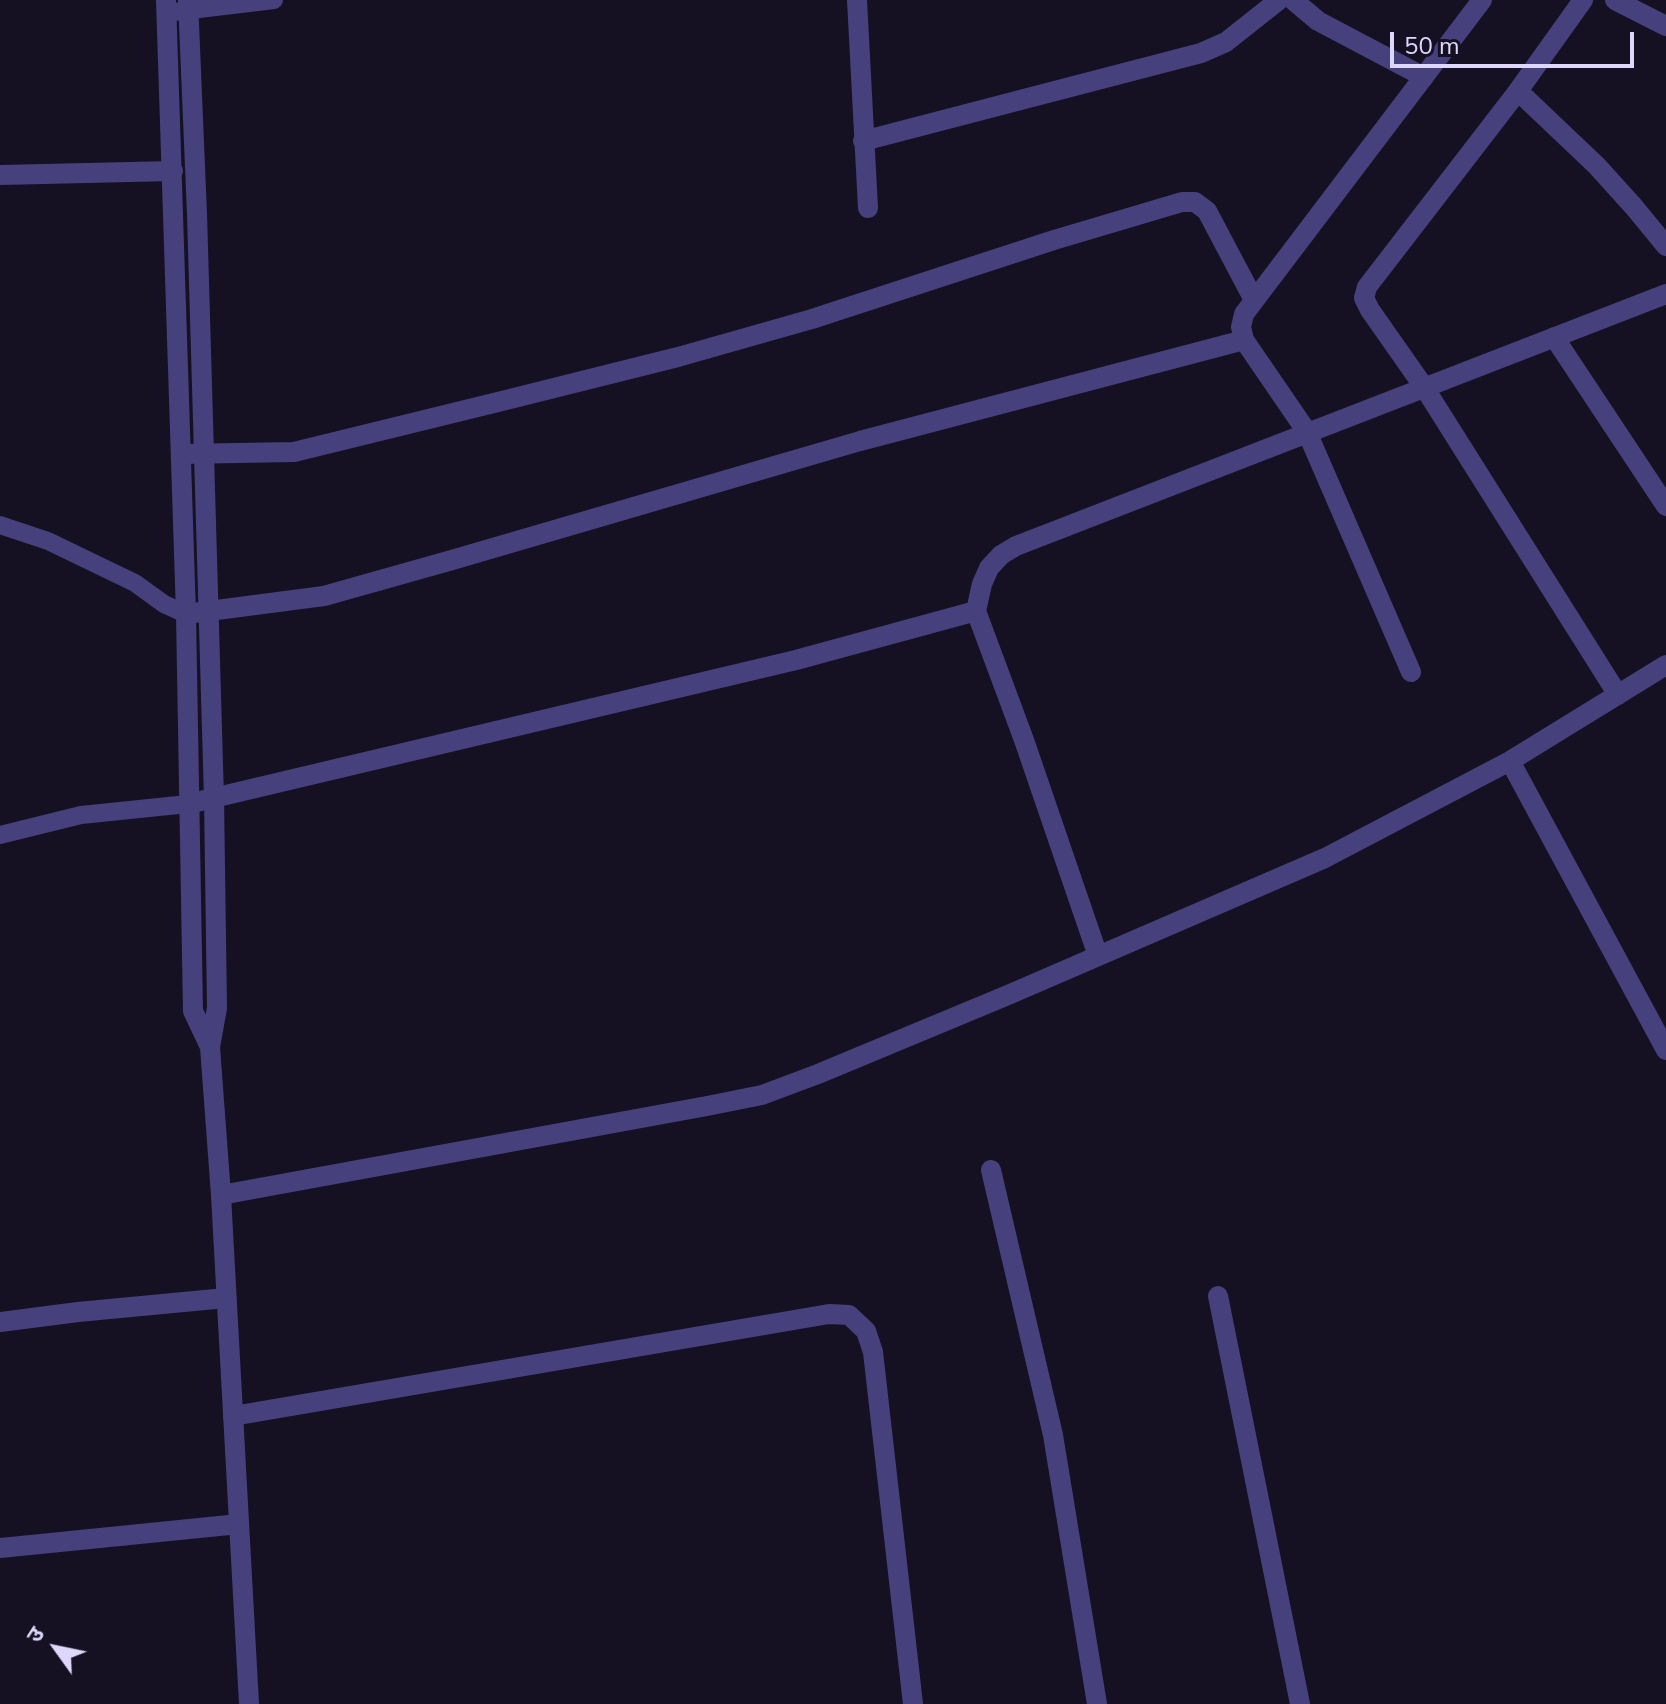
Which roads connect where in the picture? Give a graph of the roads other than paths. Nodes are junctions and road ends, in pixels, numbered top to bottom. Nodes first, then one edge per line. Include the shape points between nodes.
1 (274, 0) edge
2 (857, 0) edge
3 (1279, 0) edge
4 (1293, 0) edge
5 (1482, 0) edge
6 (1583, 0) edge
7 (1615, 0) edge
8 (188, 5) edge
9 (166, 7) edge
10 (1666, 26) edge
11 (1424, 77) junction
12 (1518, 91) junction
13 (863, 141) junction
14 (173, 171) junction
15 (0, 175) edge
16 (868, 208) dead end
17 (1666, 246) edge
18 (1666, 294) edge
19 (1254, 300) junction
20 (1554, 337) junction
21 (1244, 340) junction
22 (1424, 387) junction
23 (1307, 432) junction
24 (205, 453) junction
25 (181, 454) junction
26 (1666, 506) edge
27 (0, 525) edge
28 (209, 611) junction
29 (976, 611) junction
30 (186, 614) junction
31 (1666, 665) edge
32 (1411, 672) dead end
33 (1618, 695) junction
34 (1510, 761) junction
35 (214, 798) junction
36 (188, 804) junction
37 (0, 835) edge
38 (1098, 956) junction
39 (210, 1047) junction
40 (1666, 1050) edge
41 (991, 1170) dead end
42 (221, 1195) junction
43 (1218, 1296) dead end
44 (226, 1298) junction
45 (0, 1322) edge
46 (233, 1416) junction
47 (239, 1524) junction
48 (1, 1543) edge
49 (249, 1704) edge
50 (913, 1704) edge
51 (1097, 1704) edge
52 (1300, 1704) edge

1 - 8 lane
2 - 13 street
3 - 13 street via 1226,42 1201,53
4 - 11 street via 1318,21
5 - 11 street
6 - 12 street
7 - 10 street
8 - 9 lane
8 - 24 street
9 - 14 street
11 - 19 street
12 - 17 street via 1597,166
12 - 22 street via 1367,287 1364,298 1370,310
13 - 16 street
14 - 15 street
14 - 25 street
18 - 20 street
19 - 21 street via 1244,314
19 - 24 street via 1207,211 1195,202 1182,202 678,357 294,452
20 - 22 street
20 - 26 street
21 - 23 street
21 - 28 street via 860,441 324,596
22 - 23 street
22 - 33 street
23 - 29 street via 1016,546 989,568
23 - 32 street
24 - 25 street
24 - 28 street
25 - 30 street
27 - 30 lane via 48,541
28 - 30 street
28 - 35 street
29 - 35 street via 796,660
29 - 38 street
30 - 36 street
31 - 33 street
33 - 34 street
34 - 38 street via 1325,858
34 - 40 street
35 - 36 street
35 - 39 street via 217,1008
36 - 37 lane via 81,815
36 - 39 street via 193,1011
38 - 42 street via 762,1095
39 - 42 street
41 - 51 street via 1053,1435
42 - 44 street
43 - 52 street
44 - 45 street
44 - 46 street
46 - 47 street
46 - 50 street via 829,1314 849,1315 866,1331 873,1352
47 - 48 street
47 - 49 street

